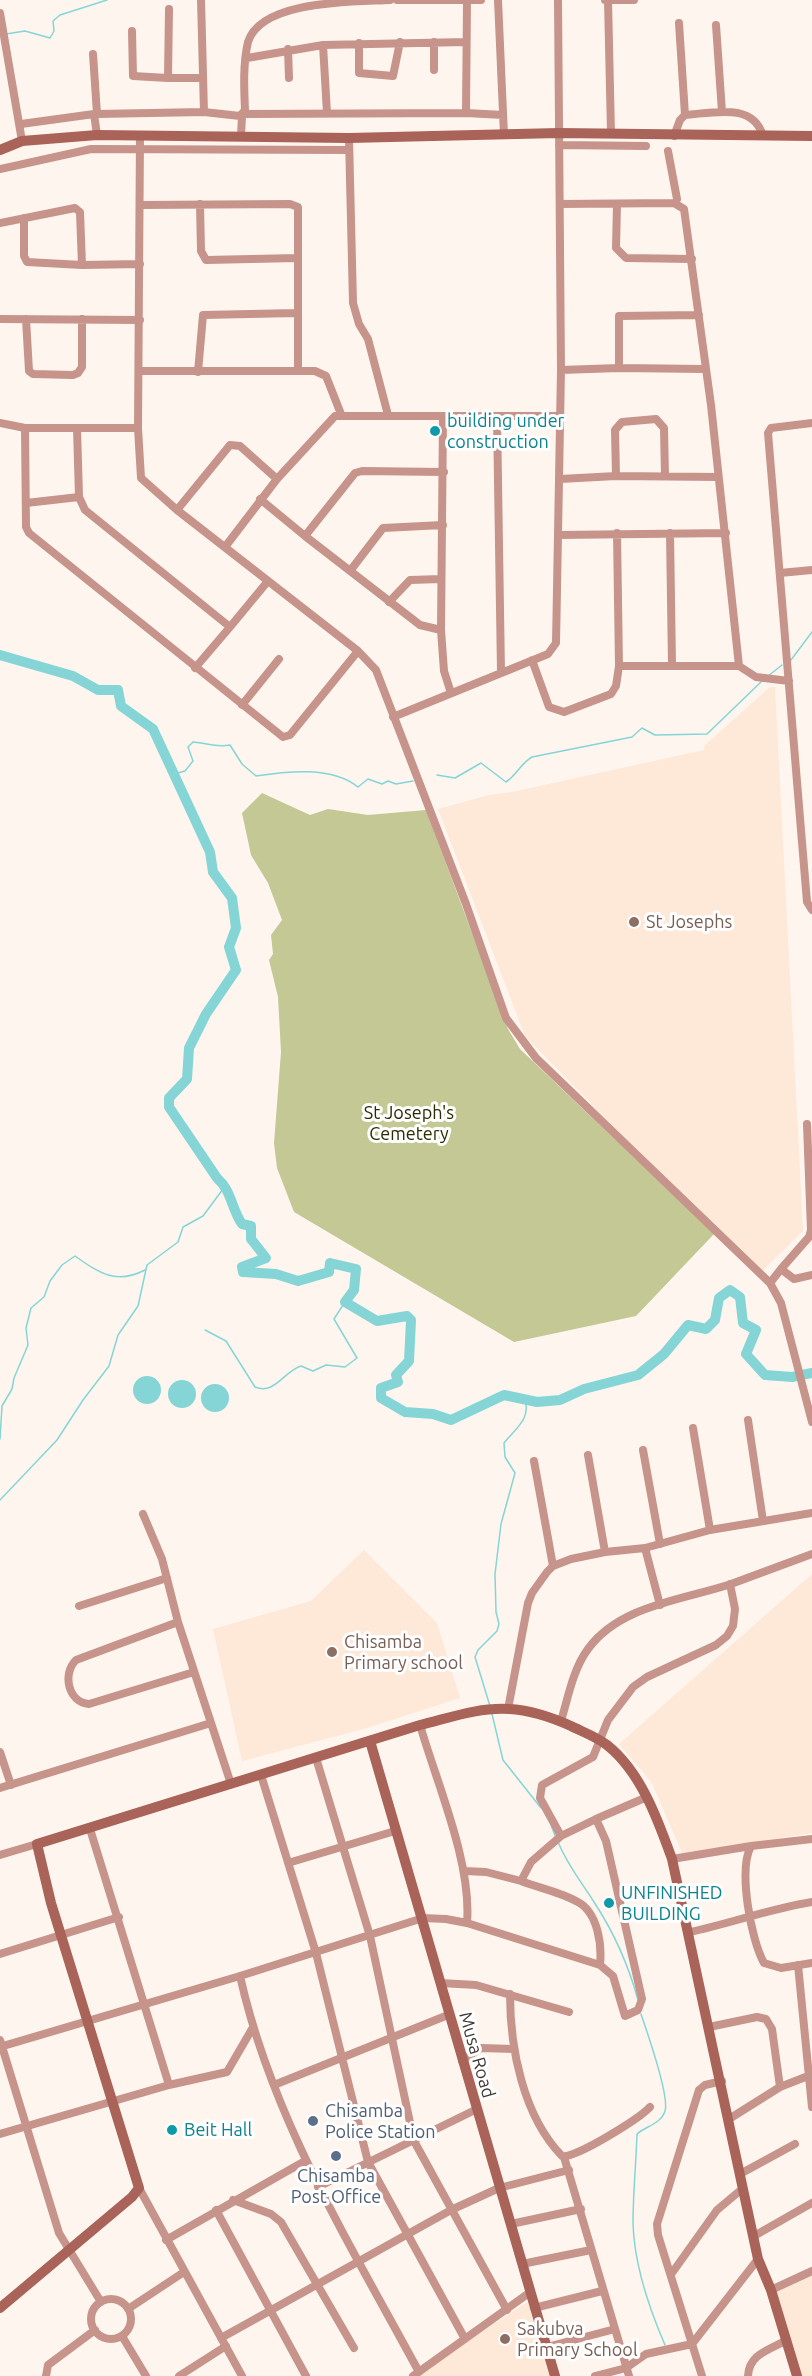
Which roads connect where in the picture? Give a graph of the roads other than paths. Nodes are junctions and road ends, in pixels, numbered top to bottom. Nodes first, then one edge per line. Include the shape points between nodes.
1 (201, 0) edge
2 (390, 0) edge
3 (396, 0) edge
4 (481, 0) edge
5 (498, 0) edge
6 (558, 0) edge
7 (606, 0) edge
8 (634, 0) edge
9 (466, 1) edge
10 (287, 4) edge
11 (169, 9) dead end
12 (0, 13) edge
13 (679, 23) dead end
14 (716, 25) dead end
15 (132, 31) dead end
16 (399, 42) junction
17 (434, 42) junction
18 (466, 42) junction
19 (359, 43) junction
20 (323, 45) junction
21 (288, 49) junction
22 (93, 54) dead end
23 (247, 58) junction
24 (434, 70) dead end
25 (168, 78) junction
26 (202, 78) junction
27 (289, 78) dead end
28 (204, 112) junction
29 (327, 112) junction
30 (722, 112) junction
31 (466, 113) junction
32 (96, 114) junction
33 (242, 115) junction
34 (502, 115) junction
35 (685, 115) junction
36 (21, 124) junction
37 (559, 133) junction
38 (611, 133) junction
39 (97, 135) junction
40 (140, 135) junction
41 (504, 135) junction
42 (241, 136) junction
43 (674, 136) junction
44 (762, 136) junction
45 (812, 136) edge
46 (349, 138) junction
47 (22, 141) junction
48 (560, 145) junction
49 (646, 146) dead end
50 (139, 149) junction
51 (0, 150) edge
52 (349, 150) junction
53 (668, 151) dead end
54 (0, 169) edge
55 (677, 199) dead end
56 (200, 204) junction
57 (560, 204) junction
58 (617, 204) junction
59 (140, 205) junction
60 (24, 218) junction
61 (0, 223) edge
62 (297, 258) junction
63 (692, 259) junction
64 (140, 264) junction
65 (82, 265) junction
66 (297, 313) junction
67 (699, 315) junction
68 (26, 318) junction
69 (0, 319) edge
70 (81, 319) junction
71 (140, 320) junction
72 (619, 368) junction
73 (705, 369) junction
74 (298, 370) junction
75 (561, 370) junction
76 (140, 371) junction
77 (198, 372) junction
78 (341, 414) junction
79 (388, 415) junction
80 (497, 416) junction
81 (560, 416) junction
82 (443, 417) junction
83 (0, 423) edge
84 (812, 423) edge
85 (25, 428) junction
86 (77, 428) junction
87 (138, 428) junction
88 (444, 472) junction
89 (616, 476) junction
90 (665, 477) junction
91 (718, 477) junction
92 (277, 479) junction
93 (560, 479) junction
94 (79, 497) junction
95 (260, 499) junction
96 (26, 503) junction
97 (177, 510) junction
98 (443, 525) junction
99 (670, 532) junction
100 (617, 533) junction
101 (726, 533) junction
102 (559, 535) junction
103 (305, 536) junction
104 (225, 547) junction
105 (812, 570) edge
106 (350, 571) junction
107 (780, 573) junction
108 (441, 579) junction
109 (268, 581) junction
110 (389, 602) junction
111 (230, 627) junction
112 (441, 630) junction
113 (358, 651) junction
114 (279, 659) dead end
115 (532, 660) junction
116 (672, 665) junction
117 (620, 666) junction
118 (739, 666) junction
119 (195, 668) junction
120 (501, 673) junction
121 (789, 681) junction
122 (451, 693) junction
123 (242, 705) junction
124 (393, 717) junction
125 (812, 910) edge
126 (807, 1124) dead end
127 (781, 1269) junction
128 (812, 1275) edge
129 (770, 1283) junction
130 (748, 1420) dead end
131 (812, 1422) edge
132 (693, 1428) dead end
133 (643, 1450) dead end
134 (588, 1455) dead end
135 (534, 1461) dead end
136 (812, 1513) edge
137 (143, 1514) dead end
138 (763, 1521) junction
139 (710, 1530) junction
140 (660, 1544) junction
141 (645, 1548) junction
142 (605, 1552) junction
143 (812, 1554) edge
144 (553, 1566) junction
145 (166, 1578) junction
146 (730, 1584) junction
147 (660, 1605) junction
148 (79, 1606) dead end
149 (178, 1622) junction
150 (194, 1672) junction
151 (508, 1709) junction
152 (561, 1721) junction
153 (211, 1723) junction
154 (420, 1725) junction
155 (599, 1740) junction
156 (370, 1742) junction
157 (0, 1752) edge
158 (316, 1758) junction
159 (261, 1774) junction
160 (231, 1784) junction
161 (11, 1785) junction
162 (0, 1788) edge
163 (647, 1797) junction
164 (596, 1819) junction
165 (90, 1830) junction
166 (395, 1831) junction
167 (812, 1839) edge
168 (557, 1840) junction
169 (37, 1845) junction
170 (342, 1846) junction
171 (751, 1846) junction
172 (0, 1855) edge
173 (672, 1859) junction
174 (288, 1863) junction
175 (465, 1871) junction
176 (521, 1881) junction
177 (812, 1902) edge
178 (751, 1914) junction
179 (119, 1917) junction
180 (423, 1918) junction
181 (467, 1923) junction
182 (690, 1932) junction
183 (64, 1936) junction
184 (370, 1936) junction
185 (316, 1953) junction
186 (0, 1954) edge
187 (812, 1963) edge
188 (600, 1965) junction
189 (798, 1965) junction
190 (240, 1976) junction
191 (440, 1983) junction
192 (510, 1994) junction
193 (144, 2004) junction
194 (569, 2012) dead end
195 (448, 2015) junction
196 (88, 2021) junction
197 (709, 2027) junction
198 (252, 2029) junction
199 (391, 2038) junction
200 (1, 2044) edge
201 (514, 2049) junction
202 (341, 2058) junction
203 (462, 2061) junction
204 (808, 2076) junction
205 (722, 2081) junction
206 (169, 2085) junction
207 (274, 2085) junction
208 (780, 2087) junction
209 (114, 2102) junction
210 (651, 2107) dead end
211 (812, 2107) edge
212 (475, 2110) junction
213 (729, 2119) junction
214 (25, 2127) junction
215 (0, 2134) edge
216 (414, 2141) junction
217 (795, 2144) dead end
218 (564, 2157) junction
219 (304, 2161) junction
220 (368, 2162) junction
221 (569, 2170) junction
222 (740, 2174) junction
223 (318, 2187) junction
224 (138, 2188) junction
225 (499, 2188) junction
226 (742, 2189) junction
227 (233, 2200) junction
228 (812, 2203) edge
229 (581, 2209) junction
230 (216, 2210) junction
231 (451, 2210) junction
232 (511, 2224) junction
233 (408, 2235) junction
234 (754, 2235) junction
235 (166, 2240) junction
236 (69, 2250) junction
237 (591, 2250) junction
238 (758, 2259) junction
239 (360, 2263) junction
240 (522, 2264) junction
241 (812, 2271) edge
242 (184, 2272) junction
243 (672, 2273) junction
244 (316, 2286) junction
245 (771, 2290) junction
246 (602, 2291) junction
247 (530, 2293) junction
248 (101, 2302) junction
249 (0, 2308) edge
250 (534, 2308) junction
251 (128, 2309) junction
252 (507, 2310) junction
253 (272, 2311) junction
254 (615, 2329) junction
255 (95, 2330) junction
256 (122, 2336) junction
257 (221, 2338) junction
258 (465, 2340) junction
259 (787, 2340) junction
260 (692, 2344) junction
261 (226, 2346) junction
262 (547, 2347) junction
263 (354, 2348) dead end
264 (628, 2372) edge
265 (416, 2374) edge
266 (46, 2376) edge
267 (146, 2376) edge
268 (179, 2376) edge
269 (242, 2376) edge
270 (306, 2376) edge
271 (555, 2376) edge
272 (596, 2376) edge
273 (702, 2376) edge
274 (748, 2376) edge
275 (797, 2376) edge

1 - 26 street
2 - 10 street
3 - 9 street
4 - 9 street
5 - 34 street
6 - 37 street
7 - 8 street
7 - 38 street
9 - 18 street
10 - 23 street via 258,24 248,41
11 - 25 street
12 - 36 street
13 - 35 street
14 - 30 street
15 - 25 street via 133,76
16 - 17 street
16 - 19 street
16 - 19 street via 393,76 358,73
17 - 18 street
17 - 24 street
18 - 31 street
19 - 20 street
20 - 21 street
20 - 29 street
21 - 23 street
21 - 27 street
22 - 32 street
23 - 33 street
25 - 26 street
26 - 28 street
28 - 32 street
28 - 33 street
29 - 31 street
29 - 33 street
30 - 35 street
30 - 44 street via 749,115 759,124
31 - 34 street
32 - 36 street
32 - 39 street
33 - 42 street
34 - 41 street
35 - 43 street
36 - 47 street
37 - 38 street
37 - 41 street
37 - 48 street
38 - 43 street
39 - 40 street
39 - 47 street
40 - 42 street
40 - 50 street
41 - 46 street
42 - 46 street
43 - 44 street
44 - 45 street
46 - 52 street
47 - 51 street
48 - 49 street
48 - 57 street
50 - 52 street
50 - 54 street via 82,150
50 - 59 street
52 - 79 street via 353,303 368,339
53 - 55 street
56 - 59 street
56 - 62 street via 201,251 206,260
56 - 62 street via 296,205 300,211
57 - 58 street
57 - 75 street
58 - 63 street via 681,206
58 - 63 street via 616,248 620,254 626,258
59 - 64 street
60 - 61 street
60 - 65 street via 27,262
60 - 65 street via 78,209
62 - 66 street
63 - 67 street
64 - 65 street
64 - 71 street
66 - 74 street
66 - 77 street via 203,315
67 - 72 street via 619,316
67 - 73 street
68 - 69 street
68 - 70 street
68 - 70 street via 29,371 74,375 82,367
70 - 71 street
71 - 76 street
72 - 73 street
72 - 75 street
73 - 91 street
74 - 77 street
74 - 78 street via 326,376
75 - 81 street
76 - 77 street
76 - 87 street
78 - 79 street
78 - 92 street via 330,419
79 - 82 street
80 - 81 street
80 - 82 street
80 - 120 street
81 - 93 street
82 - 88 street
83 - 85 street
84 - 107 street via 778,426 768,433
85 - 86 street
85 - 96 street
86 - 87 street
86 - 94 street
87 - 97 street via 141,478
88 - 98 street
88 - 103 street via 355,473
89 - 90 street
89 - 90 street via 618,425 657,419 664,428
89 - 93 street
90 - 91 street
91 - 101 street
92 - 95 street
92 - 97 street via 233,444 226,447
93 - 102 street
94 - 96 street
94 - 111 street via 85,510
95 - 103 street
95 - 104 street
96 - 119 street via 28,533
97 - 104 street
98 - 106 street via 383,528
98 - 108 street
99 - 100 street
99 - 101 street
99 - 116 street
100 - 102 street
100 - 117 street
101 - 118 street
102 - 115 street via 556,643 548,654
103 - 106 street
104 - 109 street
105 - 107 street
106 - 110 street
107 - 121 street
108 - 110 street via 410,580
108 - 112 street
109 - 111 street
109 - 113 street
110 - 112 street via 420,625
111 - 119 street
112 - 122 street via 444,671
113 - 123 street via 288,736
113 - 124 street via 376,670
114 - 123 street
115 - 117 street via 549,707 564,712 611,694
115 - 120 street
116 - 117 street
116 - 118 street
118 - 121 street via 756,677
119 - 123 street
120 - 122 street
121 - 125 street via 807,902
122 - 124 street
124 - 129 street via 506,1018 516,1035
126 - 127 street via 811,1230
127 - 128 street via 794,1279
127 - 129 street
129 - 131 street via 781,1302
130 - 138 street
132 - 139 street
133 - 140 street
134 - 142 street
135 - 144 street
136 - 138 street
137 - 145 street
138 - 139 street
139 - 140 street
140 - 141 street
141 - 142 street
141 - 147 street
142 - 144 street
143 - 146 street
144 - 151 street via 528,1604
145 - 148 street
145 - 149 street
146 - 147 street
146 - 155 street via 734,1626 726,1636 716,1646 633,1687 608,1720
147 - 152 street via 617,1622 588,1649
149 - 150 street
149 - 150 street via 76,1660 68,1677 72,1695 89,1704
150 - 153 street
151 - 152 street
151 - 154 street
152 - 155 street
153 - 160 street
153 - 161 street
154 - 156 street
154 - 175 street
155 - 163 street via 609,1746
155 - 168 street via 593,1757 545,1782 540,1790
156 - 158 street
156 - 166 street, Musa Road
157 - 161 street
158 - 159 street
158 - 170 street
159 - 160 street
159 - 174 street
160 - 165 street
161 - 162 street
163 - 164 street
163 - 173 street
164 - 168 street
164 - 188 street via 606,1841 642,1999 638,2010 625,2016 613,1976
165 - 169 street
165 - 179 street
166 - 170 street
166 - 180 street, Musa Road
167 - 171 street
168 - 176 street via 531,1862
169 - 172 street
169 - 183 street
170 - 174 street
170 - 184 street
171 - 173 street
171 - 178 street via 745,1883
173 - 182 street
174 - 185 street
175 - 176 street
175 - 181 street
176 - 188 street via 581,1904 599,1935
177 - 178 street
178 - 182 street
178 - 189 street via 764,1963 781,1968
179 - 183 street
179 - 193 street
180 - 181 street
180 - 184 street
180 - 191 street, Musa Road
181 - 188 street
182 - 197 street
183 - 186 street
183 - 196 street
184 - 185 street
184 - 199 street
185 - 190 street
185 - 202 street
187 - 189 street
189 - 204 street
190 - 193 street
190 - 198 street
191 - 192 street via 476,1985
191 - 195 street, Musa Road
192 - 194 street
192 - 201 street
193 - 196 street
193 - 206 street
195 - 199 street
195 - 203 street, Musa Road
196 - 200 street
196 - 209 street
197 - 205 street
197 - 208 street via 757,2017 766,2019 772,2029
198 - 206 street via 227,2072
198 - 207 street
199 - 202 street
199 - 216 street
200 - 214 street
201 - 203 street via 481,2048
201 - 218 street via 541,2129
202 - 207 street
202 - 220 street
203 - 212 street, Musa Road
204 - 208 street
204 - 211 street
205 - 213 street
205 - 243 street via 699,2090 658,2215 658,2235
206 - 209 street
207 - 219 street
208 - 213 street
209 - 214 street
209 - 224 street
210 - 218 street
212 - 216 street
212 - 225 street, Musa Road
213 - 222 street
214 - 215 street
214 - 236 street via 59,2233
216 - 220 street
216 - 231 street
217 - 222 street
218 - 221 street
219 - 223 street
219 - 227 street
220 - 223 street
220 - 233 street
221 - 225 street
221 - 229 street
222 - 226 street
223 - 239 street
224 - 235 street
224 - 236 street
225 - 231 street
225 - 232 street, Musa Road
226 - 234 street
226 - 243 street via 711,2216
227 - 230 street
227 - 244 street via 277,2217
228 - 234 street
229 - 232 street
229 - 237 street
230 - 235 street
230 - 253 street
231 - 233 street
231 - 252 street
232 - 240 street, Musa Road
233 - 239 street
233 - 258 street
234 - 238 street
235 - 242 street
236 - 248 street
236 - 249 street
237 - 240 street
237 - 246 street
238 - 245 street
238 - 260 street
239 - 244 street
239 - 265 street
240 - 247 street, Musa Road
241 - 245 street
242 - 251 street
242 - 257 street
243 - 260 street
244 - 253 street
244 - 263 street
245 - 259 street
246 - 250 street
246 - 254 street
247 - 250 street, Musa Road
247 - 252 street
248 - 251 street via 114,2300
248 - 255 street via 92,2315
250 - 262 street, Musa Road
251 - 256 street via 130,2326
252 - 258 street
253 - 257 street
253 - 270 street
254 - 262 street
254 - 264 street
255 - 256 street via 109,2339
255 - 266 street via 48,2365
256 - 267 street
257 - 261 street
258 - 265 street
259 - 274 street via 754,2358 748,2366
259 - 275 street
260 - 264 street via 645,2354
260 - 273 street
261 - 268 street
261 - 269 street
262 - 271 street, Musa Road
264 - 272 street

